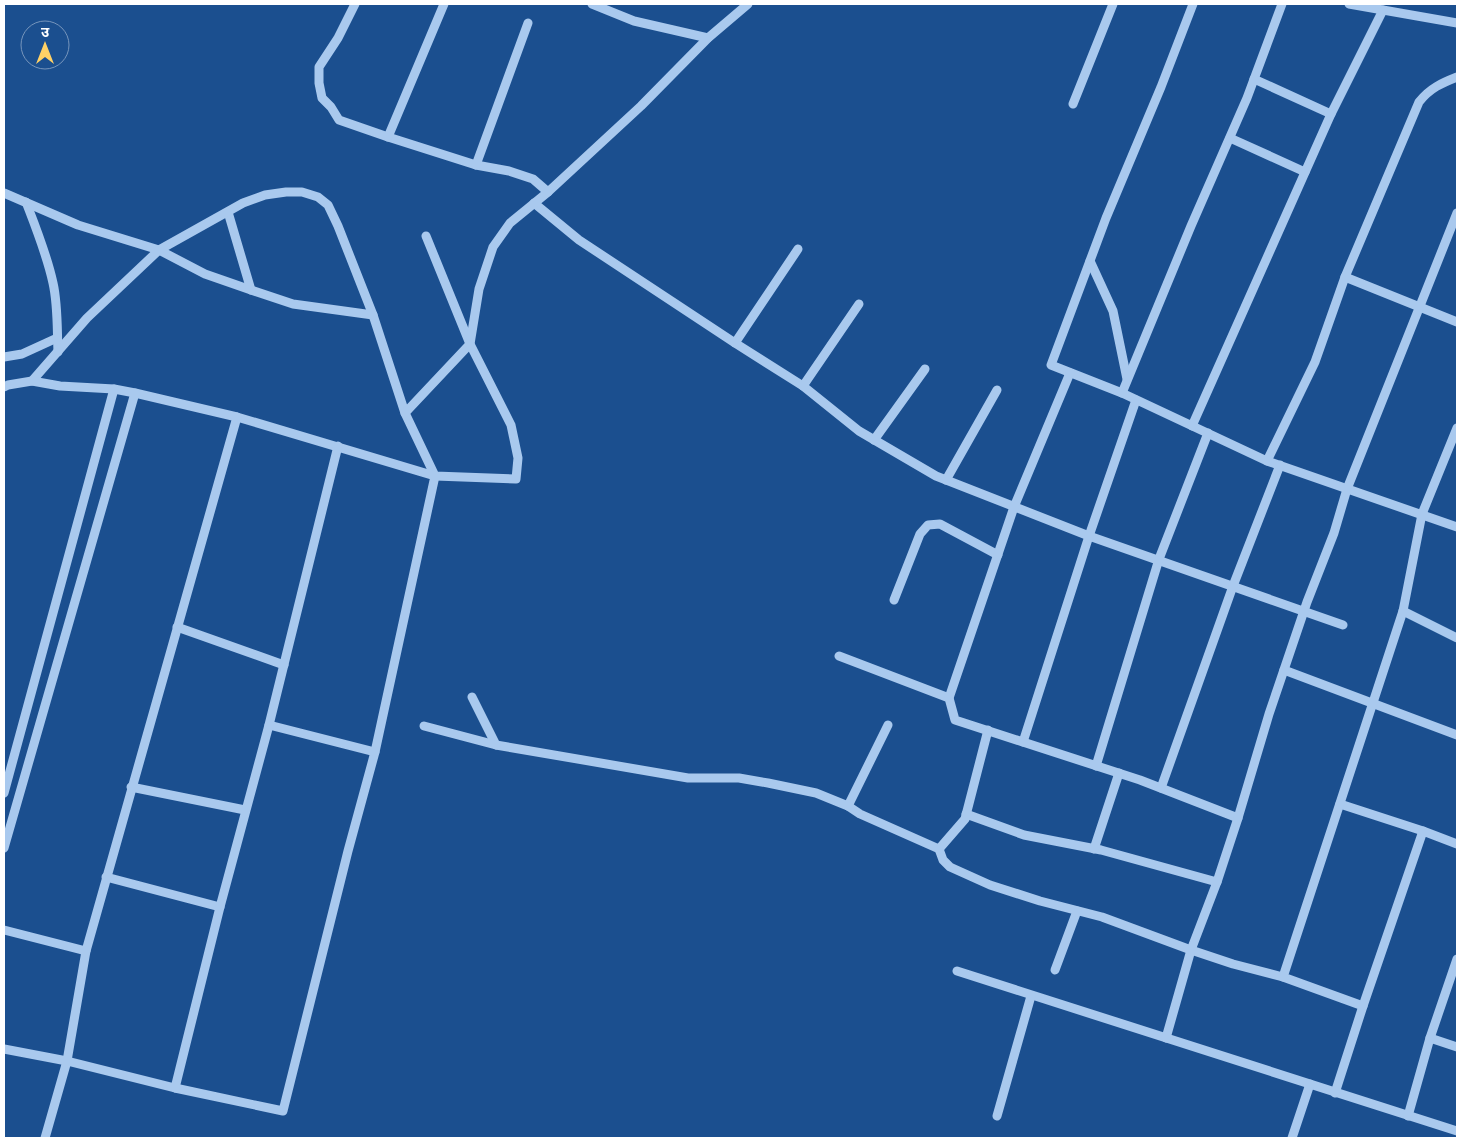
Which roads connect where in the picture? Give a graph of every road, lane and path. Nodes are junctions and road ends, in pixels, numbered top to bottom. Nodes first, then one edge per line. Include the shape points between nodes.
1 (355, 4) edge
2 (444, 4) edge
3 (592, 4) edge
4 (748, 4) edge
5 (1113, 4) edge
6 (1192, 4) edge
7 (1282, 4) edge
8 (1349, 4) edge
9 (1383, 10) junction
10 (528, 23) dead end
11 (1457, 23) edge
12 (708, 38) junction
13 (1457, 77) edge
14 (1254, 79) junction
15 (1073, 104) dead end
16 (1331, 114) junction
17 (388, 137) junction
18 (1230, 138) junction
19 (476, 165) junction
20 (1305, 172) junction
21 (548, 192) junction
22 (4, 193) edge
23 (26, 202) junction
24 (534, 203) junction
25 (228, 212) junction
26 (1457, 213) edge
27 (426, 236) dead end
28 (798, 249) dead end
29 (159, 250) junction
30 (1090, 261) junction
31 (1345, 277) junction
32 (251, 290) junction
33 (859, 304) dead end
34 (1421, 307) junction
35 (373, 315) junction
36 (1457, 322) edge
37 (57, 338) junction
38 (735, 343) junction
39 (470, 344) junction
40 (58, 352) junction
41 (4, 357) edge
42 (925, 369) dead end
43 (1070, 373) junction
44 (1128, 379) junction
45 (32, 381) junction
46 (803, 386) junction
47 (4, 387) edge
48 (114, 389) junction
49 (997, 390) dead end
50 (135, 393) junction
51 (1122, 393) junction
52 (1136, 400) junction
53 (405, 413) junction
54 (237, 417) junction
55 (1192, 426) junction
56 (1457, 428) edge
57 (1208, 433) junction
58 (874, 440) junction
59 (338, 446) junction
60 (1267, 460) junction
61 (1280, 465) junction
62 (435, 476) junction
63 (946, 480) junction
64 (1347, 489) junction
65 (1014, 507) junction
66 (1422, 514) junction
67 (1457, 527) edge
68 (1089, 536) junction
69 (998, 555) junction
70 (1159, 559) junction
71 (1233, 586) junction
72 (894, 600) dead end
73 (1305, 611) junction
74 (1403, 611) junction
75 (1343, 625) dead end
76 (177, 627) junction
77 (1457, 638) edge
78 (839, 656) dead end
79 (284, 665) junction
80 (1284, 670) junction
81 (472, 697) dead end
82 (949, 698) junction
83 (1373, 703) junction
84 (888, 724) dead end
85 (269, 725) junction
86 (424, 726) dead end
87 (988, 730) junction
88 (1457, 735) edge
89 (1022, 742) junction
90 (496, 745) junction
91 (375, 752) junction
92 (1096, 766) junction
93 (1119, 774) junction
94 (132, 787) junction
95 (1161, 788) junction
96 (4, 793) edge
97 (1340, 804) junction
98 (848, 806) junction
99 (245, 810) junction
100 (966, 814) junction
101 (1238, 818) junction
102 (1423, 831) junction
103 (1457, 844) edge
104 (4, 848) edge
105 (939, 849) junction
106 (1094, 849) junction
107 (106, 877) junction
108 (1217, 882) junction
109 (220, 907) junction
110 (1077, 910) junction
111 (4, 930) edge
112 (1191, 950) junction
113 (86, 951) junction
114 (1457, 960) edge
115 (1055, 970) dead end
116 (957, 971) dead end
117 (1283, 977) junction
118 (1031, 996) junction
119 (1363, 1006) junction
120 (1166, 1038) junction
121 (1430, 1038) junction
122 (1457, 1047) edge
123 (4, 1049) edge
124 (66, 1061) junction
125 (1310, 1084) junction
126 (175, 1088) junction
127 (1335, 1093) junction
128 (997, 1116) dead end
129 (1408, 1116) junction
130 (1457, 1131) edge
131 (45, 1138) edge
132 (1292, 1138) edge

1 - 17 street via 319,67 322,98 340,120
2 - 17 street
3 - 12 street via 634,21
4 - 12 street
5 - 15 street
6 - 30 street
7 - 14 street
8 - 9 street
9 - 11 street
9 - 16 street
10 - 19 street
12 - 21 street
13 - 31 street via 1426,92 1419,102
14 - 16 street
14 - 18 street
16 - 20 street
17 - 19 street
18 - 20 street
18 - 44 street
19 - 21 street via 533,179
20 - 55 street
21 - 24 street
22 - 23 street
23 - 29 street via 78,225
23 - 37 street via 54,283
24 - 38 street via 579,240
24 - 39 street via 510,223 493,247 479,289
25 - 29 street
25 - 32 street
25 - 35 street via 243,203 272,194 302,192 318,197 328,205 338,226
26 - 34 street
27 - 39 street
28 - 38 street
29 - 32 street via 205,274
29 - 40 street via 87,318
30 - 43 street via 1051,365
30 - 44 street via 1113,311
31 - 34 street
31 - 60 street via 1315,362
32 - 35 street via 293,304
33 - 46 street
34 - 36 street
34 - 64 street
35 - 53 street
37 - 40 street
37 - 41 street via 22,354
38 - 46 street
39 - 53 street
39 - 62 street via 511,424 518,458 516,479
40 - 45 street
42 - 58 street
43 - 51 street
43 - 65 street
44 - 51 street
45 - 47 street
45 - 48 street
46 - 58 street via 858,431
48 - 50 street
48 - 96 street
49 - 63 street
50 - 54 street
50 - 104 street
51 - 52 street
52 - 55 street
52 - 68 street
53 - 62 street
54 - 59 street
54 - 76 street
55 - 57 street
56 - 66 street
57 - 60 street
57 - 70 street
58 - 63 street
59 - 62 street
59 - 79 street
60 - 61 street
61 - 64 street
61 - 71 street
62 - 91 street
63 - 65 street
64 - 66 street
64 - 73 street
65 - 68 street
65 - 69 street
66 - 67 street
66 - 74 street
68 - 70 street
68 - 89 street
69 - 72 street via 940,524 928,525 920,534
69 - 82 street
70 - 71 street
70 - 92 street
71 - 73 street
71 - 95 street
73 - 75 street
73 - 80 street
74 - 77 street
74 - 83 street
76 - 79 street
76 - 94 street
78 - 82 street
79 - 85 street
80 - 83 street
80 - 101 street
81 - 90 street
82 - 87 street via 955,720
83 - 88 street
83 - 97 street
84 - 98 street
85 - 91 street
85 - 99 street
86 - 90 street
87 - 89 street
87 - 100 street
89 - 92 street
90 - 98 street via 688,778 739,778 768,783 816,793
91 - 126 street via 283,1111
92 - 93 street
93 - 95 street
93 - 106 street
94 - 99 street
94 - 107 street
95 - 101 street
97 - 102 street
97 - 117 street
98 - 105 street
99 - 109 street
100 - 105 street
100 - 106 street via 1024,835
101 - 108 street
102 - 103 street
102 - 119 street
105 - 110 street via 943,860 960,872 998,888
106 - 108 street
107 - 109 street
107 - 113 street
108 - 112 street
109 - 126 street
110 - 112 street
110 - 115 street
111 - 113 street
112 - 117 street
112 - 120 street
113 - 124 street
114 - 121 street
116 - 118 street
117 - 119 street
118 - 120 street
118 - 128 street
119 - 127 street
120 - 125 street
121 - 122 street
121 - 129 street
123 - 124 street
124 - 126 street
124 - 131 street
125 - 127 street
125 - 132 street
127 - 129 street
129 - 130 street

